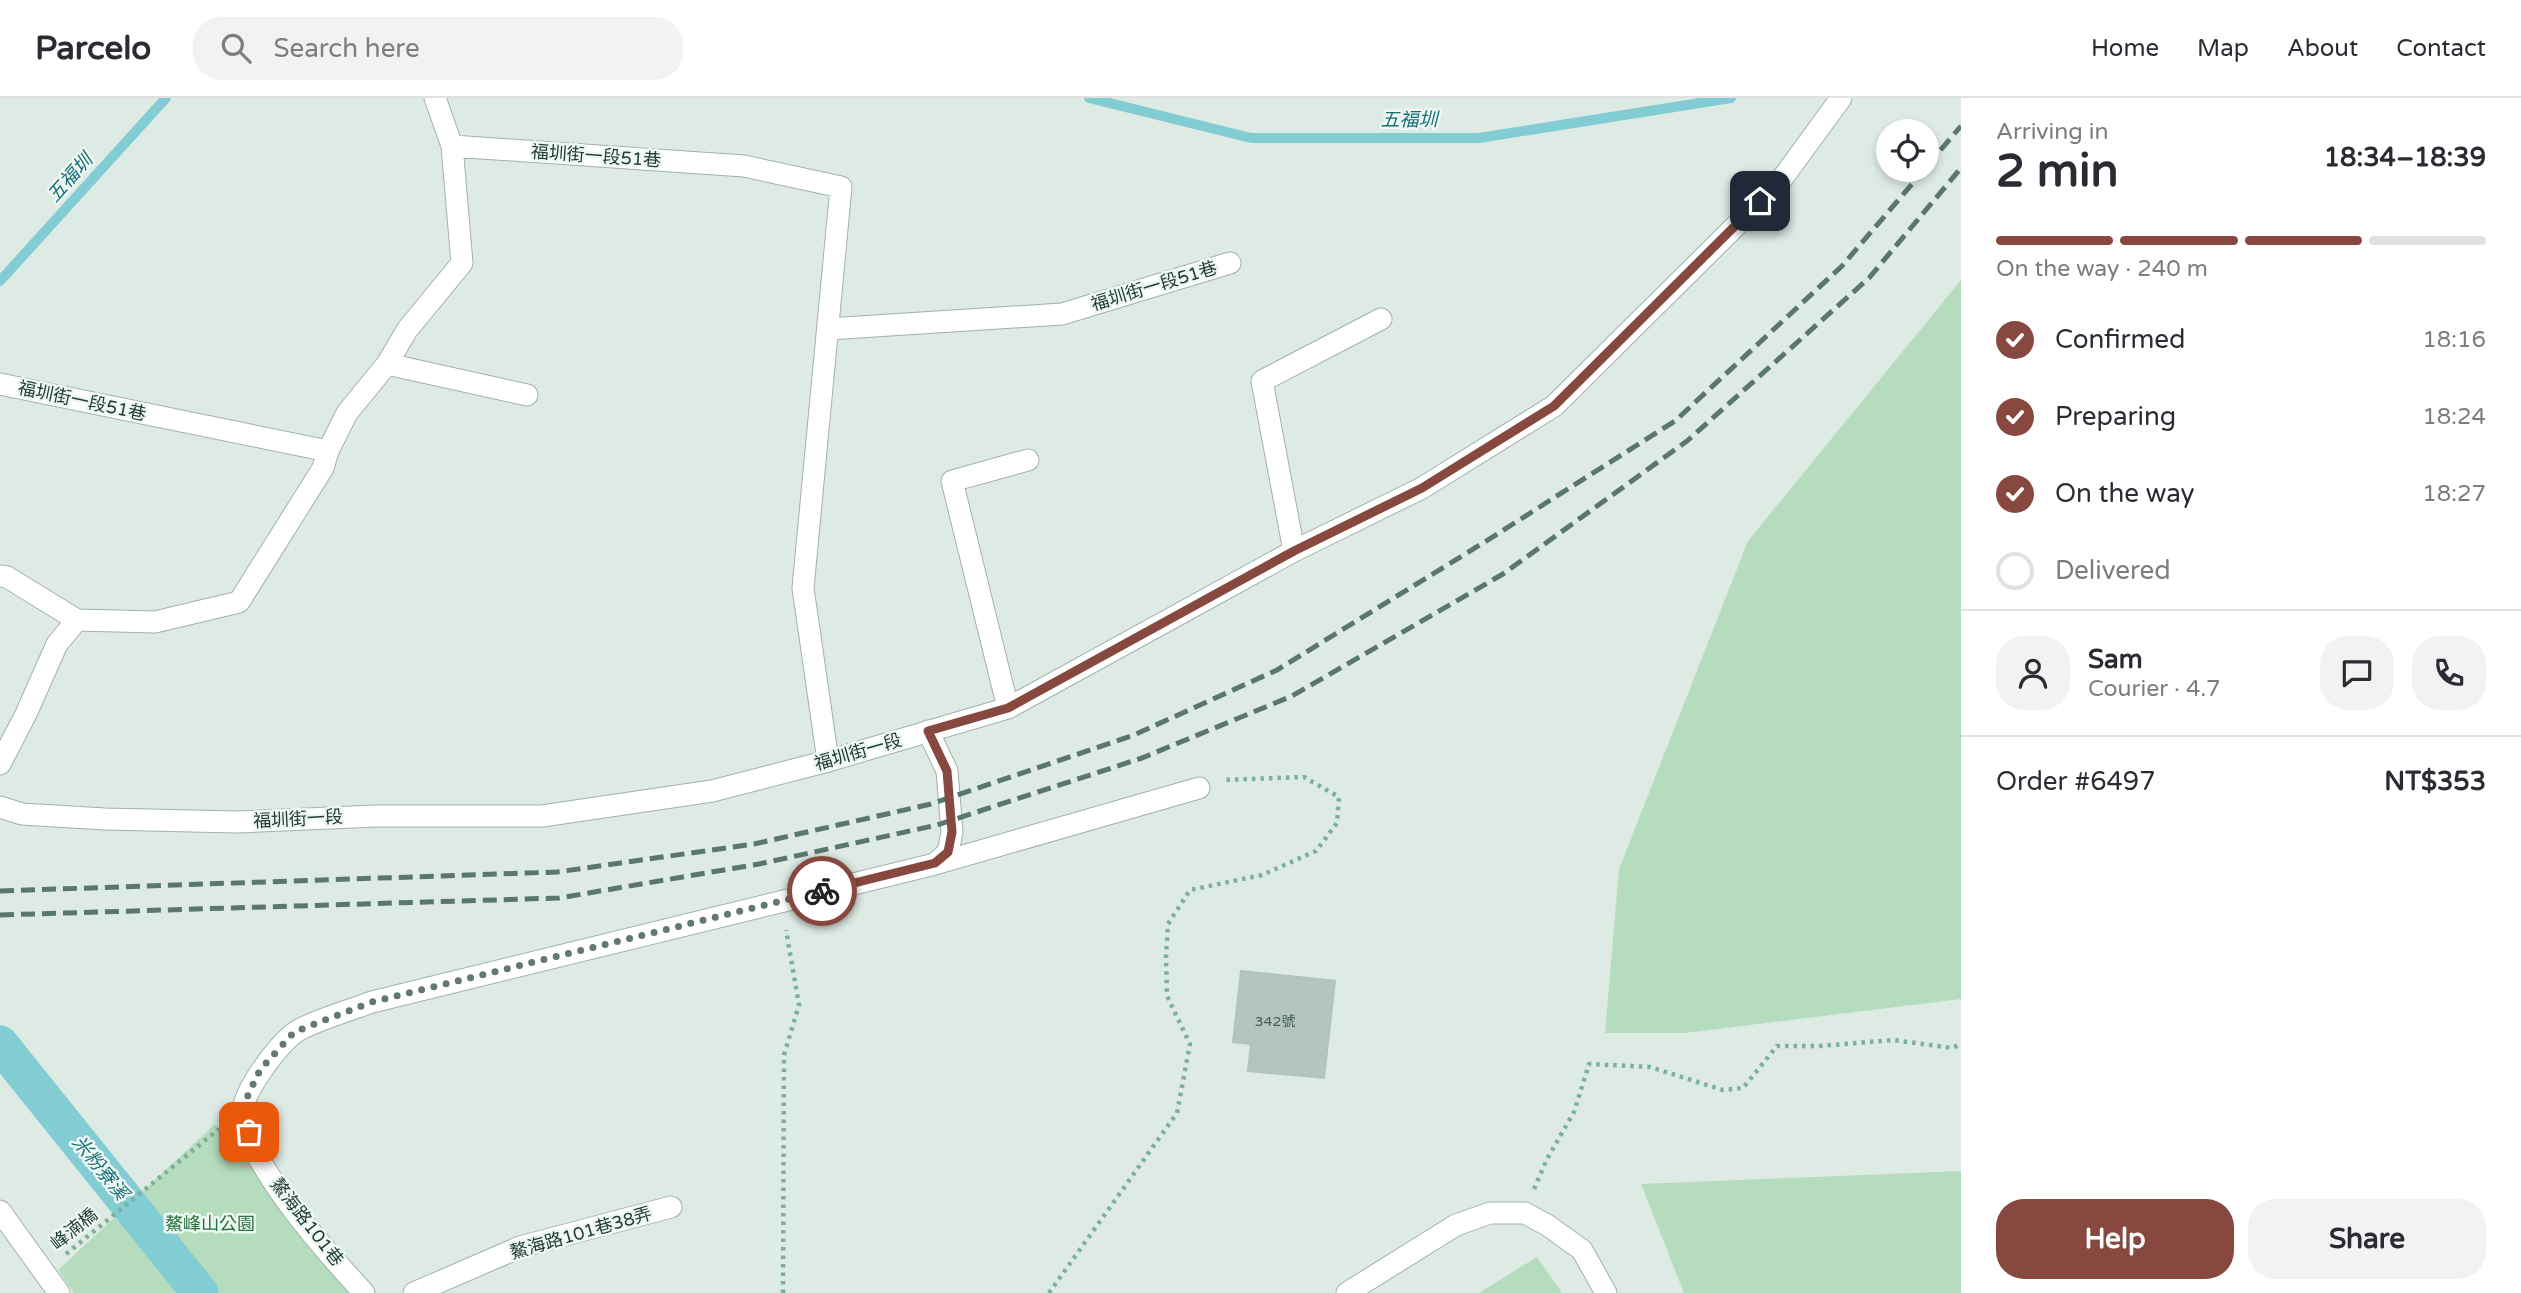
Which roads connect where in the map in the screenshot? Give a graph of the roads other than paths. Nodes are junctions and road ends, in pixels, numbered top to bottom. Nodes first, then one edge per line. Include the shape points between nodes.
1 (435, 98) edge
2 (1841, 98) edge
3 (451, 144) junction
4 (1230, 263) dead end
5 (1381, 319) dead end
6 (828, 329) junction
7 (387, 364) junction
8 (0, 384) edge
9 (527, 395) dead end
10 (328, 451) junction
11 (1028, 460) dead end
12 (1294, 551) junction
13 (0, 576) edge
14 (77, 620) junction
15 (1008, 708) junction
16 (928, 731) junction
17 (828, 761) junction
18 (0, 764) edge
19 (1199, 788) road end
20 (0, 807) edge
21 (935, 863) junction
22 (671, 1207) dead end
23 (0, 1211) edge
24 (49, 1285) edge
25 (364, 1293) edge
26 (414, 1293) edge
27 (1347, 1293) edge
28 (1606, 1293) edge

1 - 3 street
2 - 12 street, 福圳街一段 via 1779,183 1554,406 1422,488
3 - 6 street, 福圳街一段51巷 via 744,166 841,187
3 - 7 street via 462,263 407,330
4 - 6 street, 福圳街一段51巷 via 1062,314
5 - 12 street via 1262,382
6 - 17 street, 福圳街一段51巷 via 803,588
7 - 9 street
7 - 10 street via 347,413
8 - 10 street, 福圳街一段51巷
10 - 14 street via 323,468 239,602 155,622
11 - 15 street via 952,481
12 - 15 street, 福圳街一段
13 - 14 street
14 - 18 street via 57,644
15 - 16 street, 福圳街一段
16 - 17 street, 福圳街一段
16 - 21 street via 947,771 952,832 948,852
17 - 20 street, 福圳街一段 via 712,791 542,817 376,816 236,822 22,814
19 - 21 street, 鰲海路101巷
21 - 25 street, 鰲海路101巷 via 372,1002 294,1032 260,1070 243,1112 255,1152 281,1194
22 - 26 street, 鰲海路101巷38弄 via 520,1247
23 - 24 street
27 - 28 street via 1456,1225 1490,1213 1525,1213 1548,1225 1582,1250

